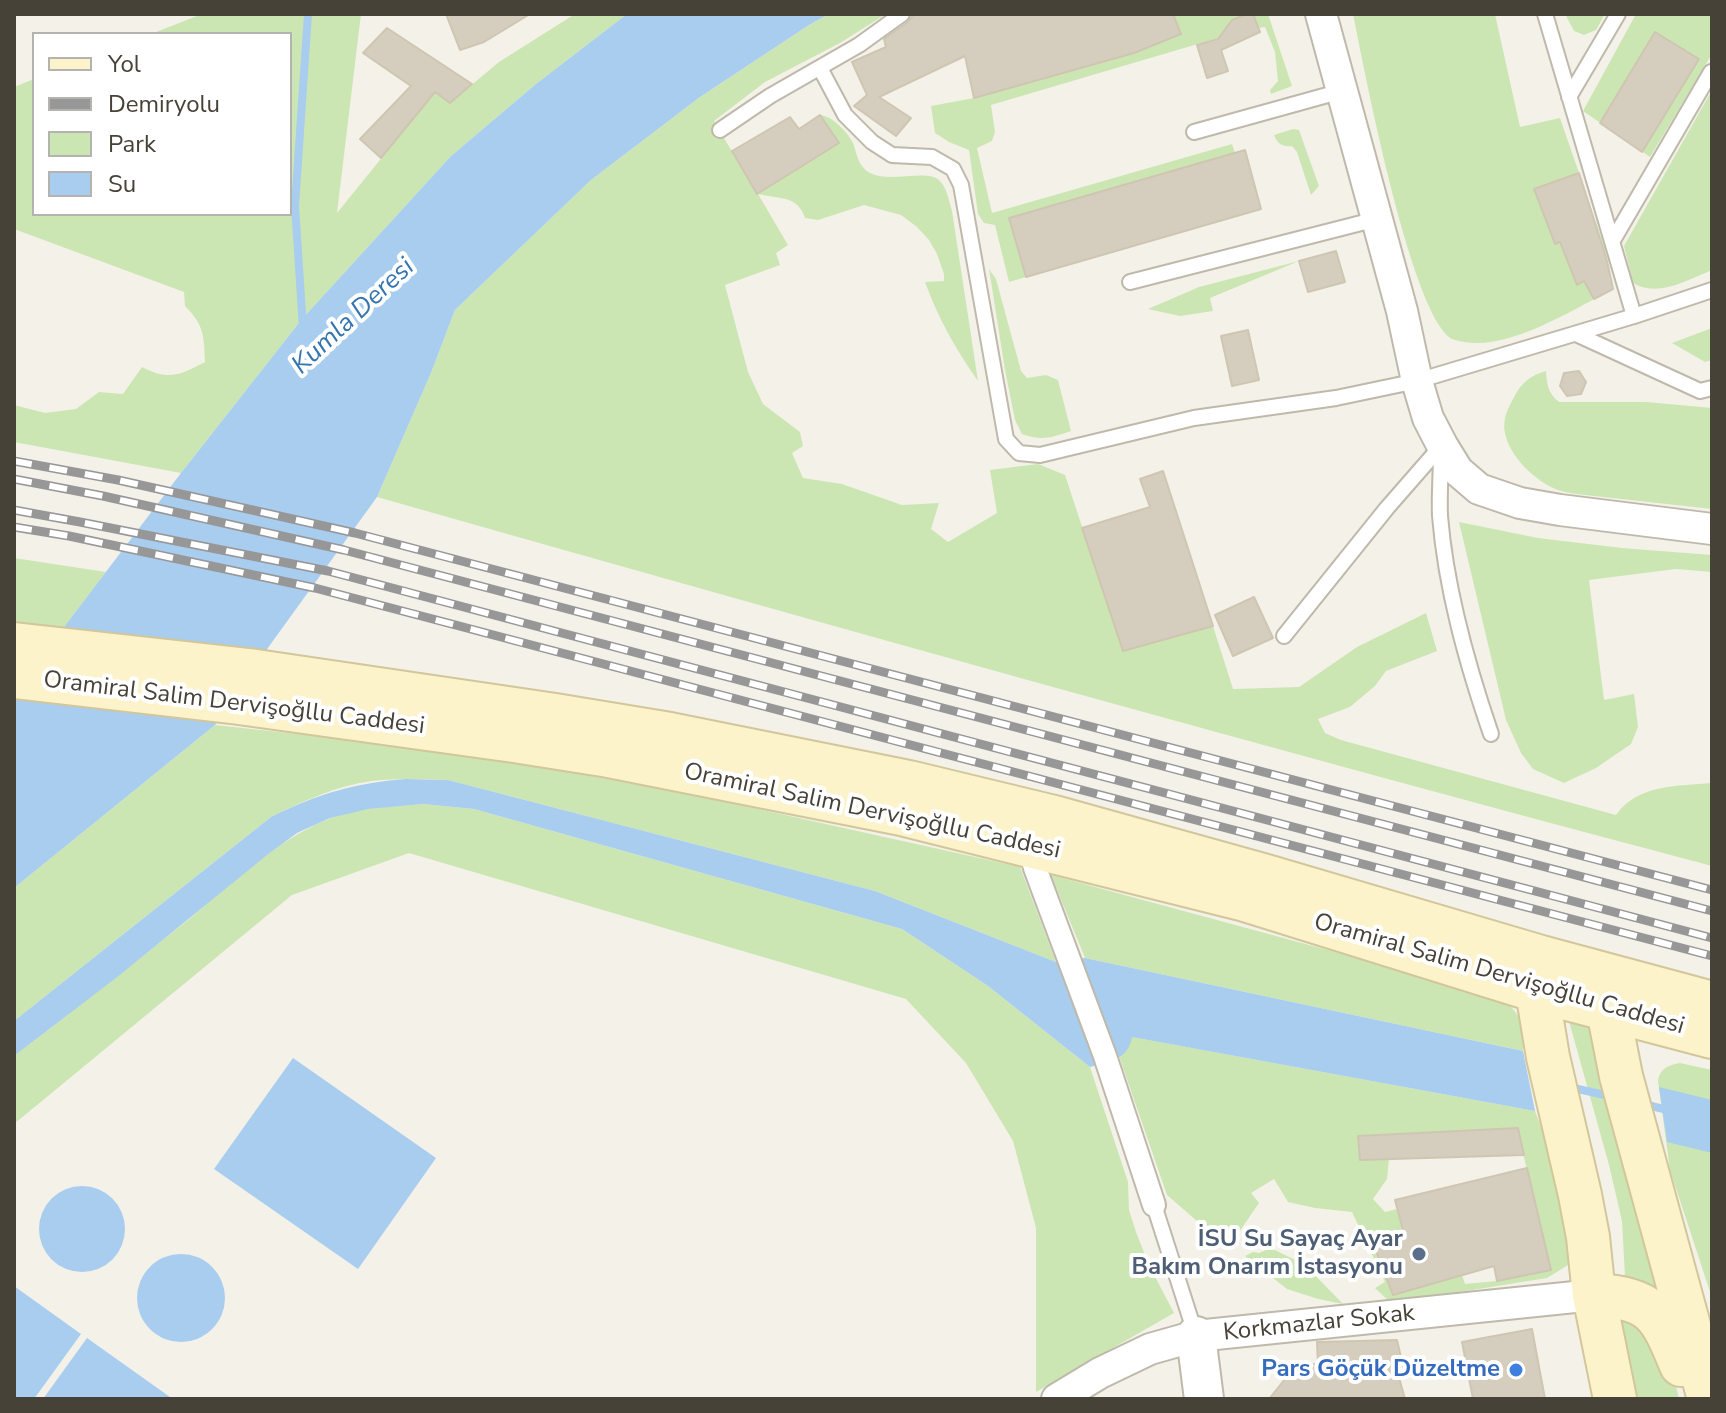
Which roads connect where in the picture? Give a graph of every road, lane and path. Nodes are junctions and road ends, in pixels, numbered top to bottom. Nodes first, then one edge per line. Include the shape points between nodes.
1 (902, 14) edge
2 (1321, 14) edge
3 (1545, 14) edge
4 (1618, 14) edge
5 (820, 68) junction
6 (1711, 72) edge
7 (1342, 91) junction
8 (1569, 97) junction
9 (720, 130) dead end
10 (1194, 132) dead end
11 (1377, 219) junction
12 (1612, 242) junction
13 (1130, 282) dead end
14 (1712, 290) edge
15 (1634, 316) junction
16 (1576, 334) junction
17 (1417, 381) junction
18 (1712, 388) edge
19 (1442, 445) junction
20 (1712, 529) edge
21 (1284, 636) dead end
22 (14, 644) edge
23 (14, 677) edge
24 (244, 687) junction
25 (1491, 734) dead end
26 (1032, 856) junction
27 (1539, 974) junction
28 (1608, 992) junction
29 (1703, 1023) edge
30 (1626, 1084) junction
31 (1154, 1205) joint
32 (1594, 1295) junction
33 (1196, 1336) junction
34 (1057, 1399) edge
35 (1204, 1399) edge
36 (1615, 1399) edge
37 (1696, 1399) edge
38 (1709, 1399) edge

1 - 5 lane
2 - 7 street
3 - 8 lane
4 - 8 lane
5 - 9 lane
5 - 17 lane via 845,115 872,142 892,155 932,157 953,169 961,185 1006,439 1019,453 1040,455 1194,418
6 - 12 lane
7 - 10 lane
7 - 11 street
8 - 12 lane
11 - 13 lane
11 - 17 street
12 - 15 lane
14 - 15 lane
15 - 16 lane
16 - 17 lane
16 - 18 lane via 1700,391
17 - 19 street
19 - 20 street via 1458,471 1479,489 1520,503
19 - 21 lane
19 - 25 lane via 1444,554
22 - 24 main road, Oramiral Salim Dervişoğllu Caddesi
23 - 24 main road, Oramiral Salim Dervişoğllu Caddesi
24 - 26 main road, Oramiral Salim Dervişoğllu Caddesi via 845,802
24 - 27 main road, Oramiral Salim Dervişoğllu Caddesi via 584,720 909,782 1266,876
26 - 27 main road, Oramiral Salim Dervişoğllu Caddesi via 1245,900
26 - 31 street
27 - 28 main road, Oramiral Salim Dervişoğllu Caddesi
27 - 32 main road via 1548,1057 1588,1237
28 - 29 main road, Oramiral Salim Dervişoğllu Caddesi
28 - 30 main road
29 - 30 main road via 1656,1042
30 - 38 main road
31 - 33 lane
32 - 33 street, Korkmazlar Sokak
32 - 36 main road
32 - 37 main road via 1633,1300 1658,1318
33 - 34 street, Korkmazlar Sokak via 1150,1349
33 - 35 street

